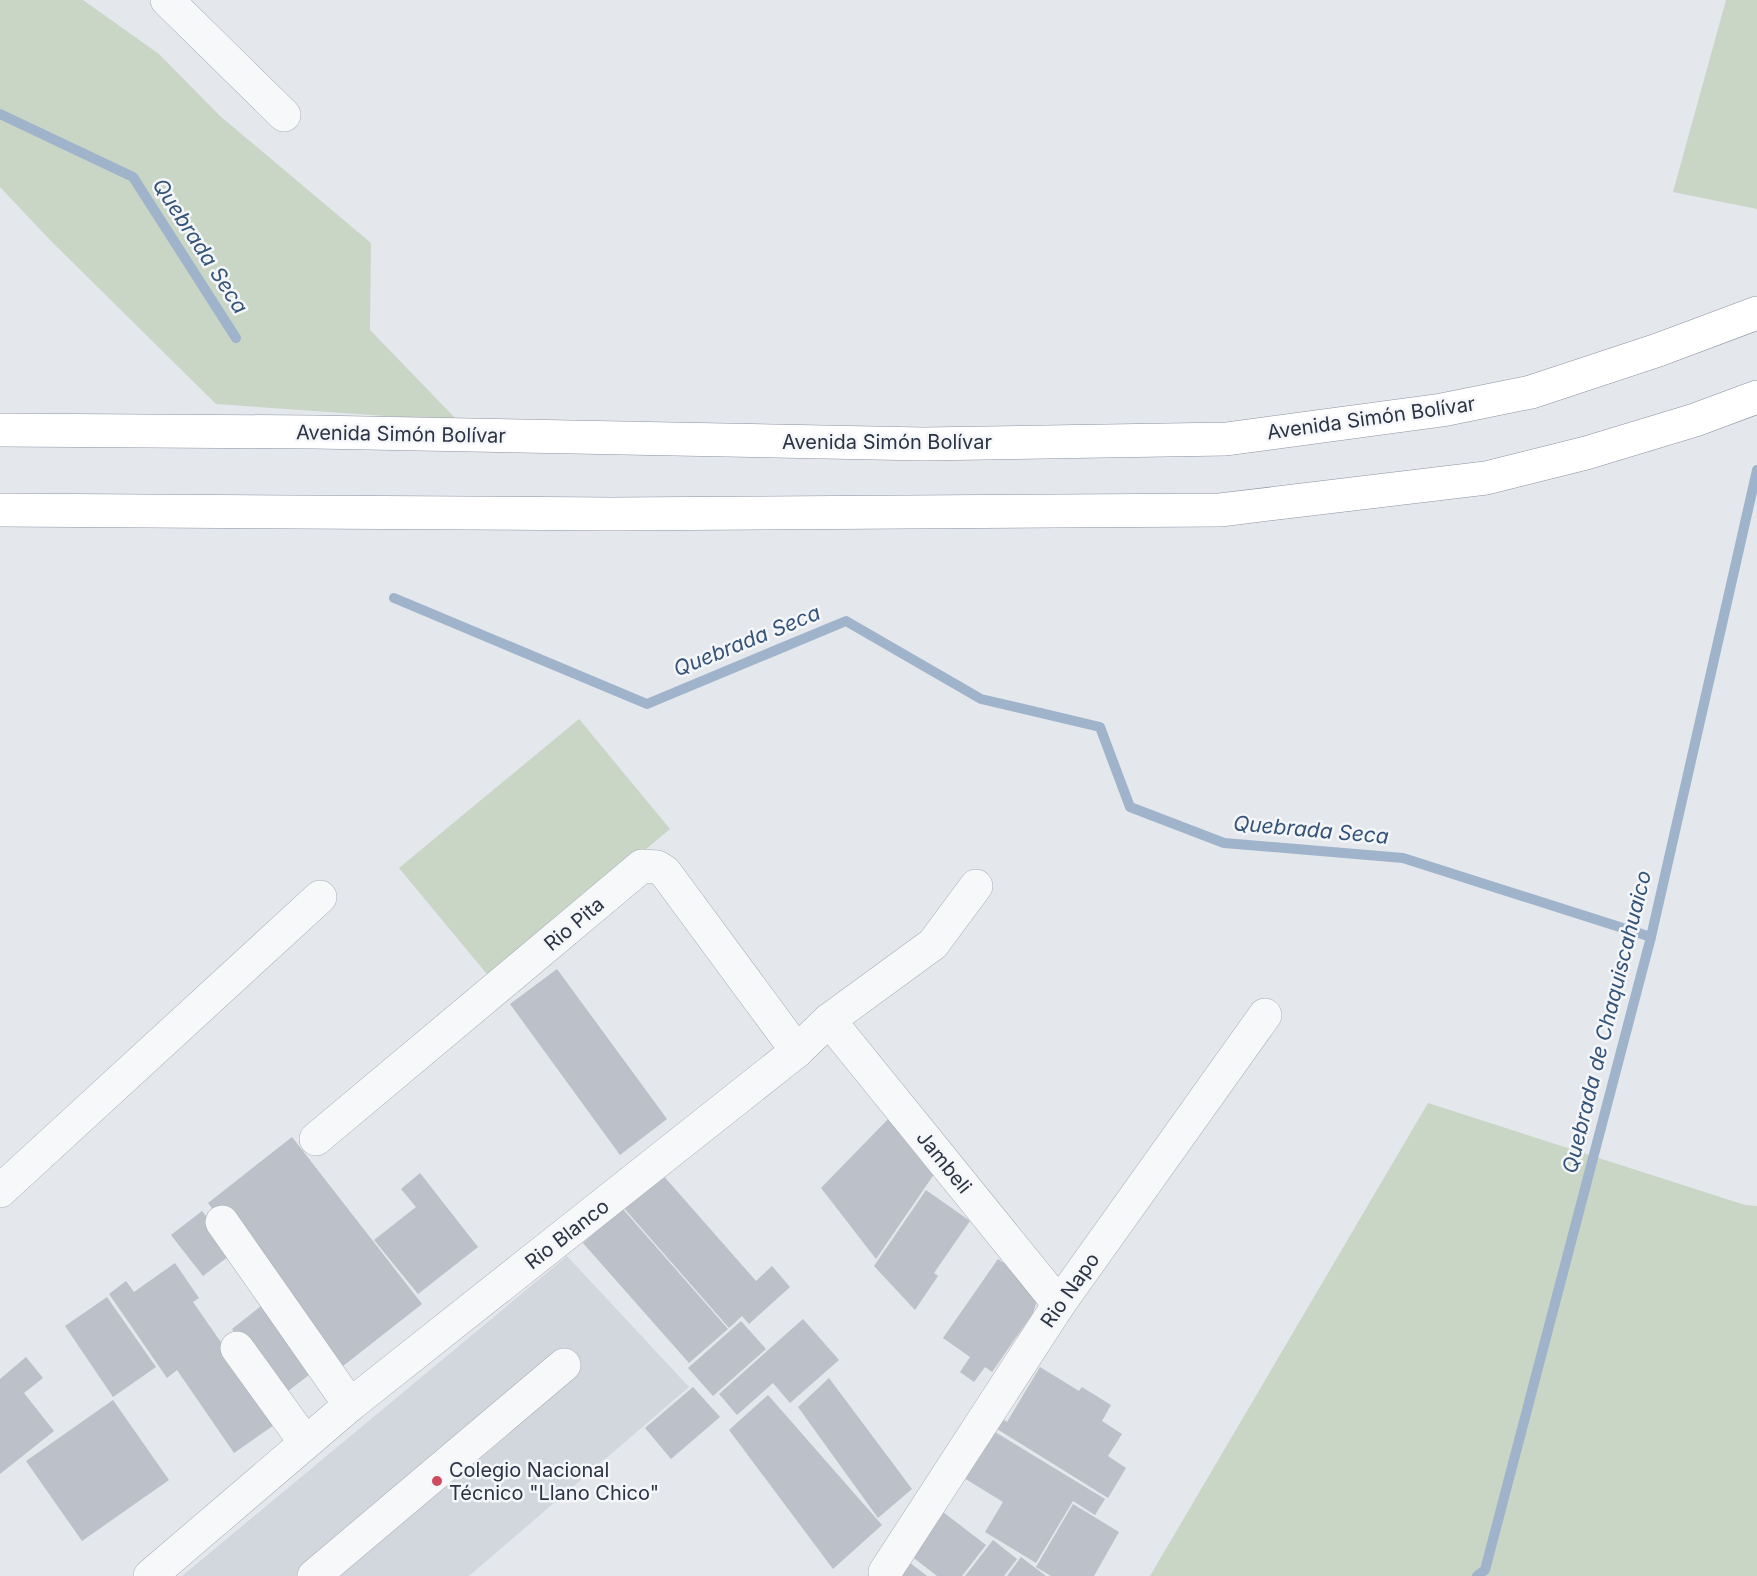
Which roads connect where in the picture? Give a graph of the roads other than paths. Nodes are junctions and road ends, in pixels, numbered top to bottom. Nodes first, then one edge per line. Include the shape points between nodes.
1 (167, 0) edge
2 (284, 115) dead end
3 (1749, 316) edge
4 (1753, 398) edge
5 (0, 430) edge
6 (0, 510) edge
7 (976, 886) dead end
8 (320, 897) dead end
9 (1265, 1015) dead end
10 (829, 1020) junction
11 (797, 1051) junction
12 (316, 1139) dead end
13 (0, 1191) edge
14 (222, 1222) dead end
15 (1059, 1304) junction
16 (237, 1348) dead end
17 (564, 1365) dead end
18 (350, 1405) junction
19 (305, 1442) junction
20 (885, 1572) dead end
21 (150, 1576) edge
22 (314, 1576) edge

1 - 2 street
3 - 5 highway, Avenida Simón Bolívar via 1531,392 1442,410 1226,439 924,444
4 - 6 highway via 1586,453 1486,478 1220,510 612,514
7 - 10 street, Rio Blanco via 933,944
8 - 13 street
9 - 15 street, Rio Napo
10 - 11 street, Rio Blanco
10 - 15 street, Jambeli
11 - 12 street, Rio Pita via 665,872 642,866
11 - 18 street, Rio Blanco
14 - 18 street
15 - 20 street, Rio Napo
16 - 19 street
17 - 22 street
18 - 19 street, Rio Blanco
19 - 21 street, Rio Blanco

